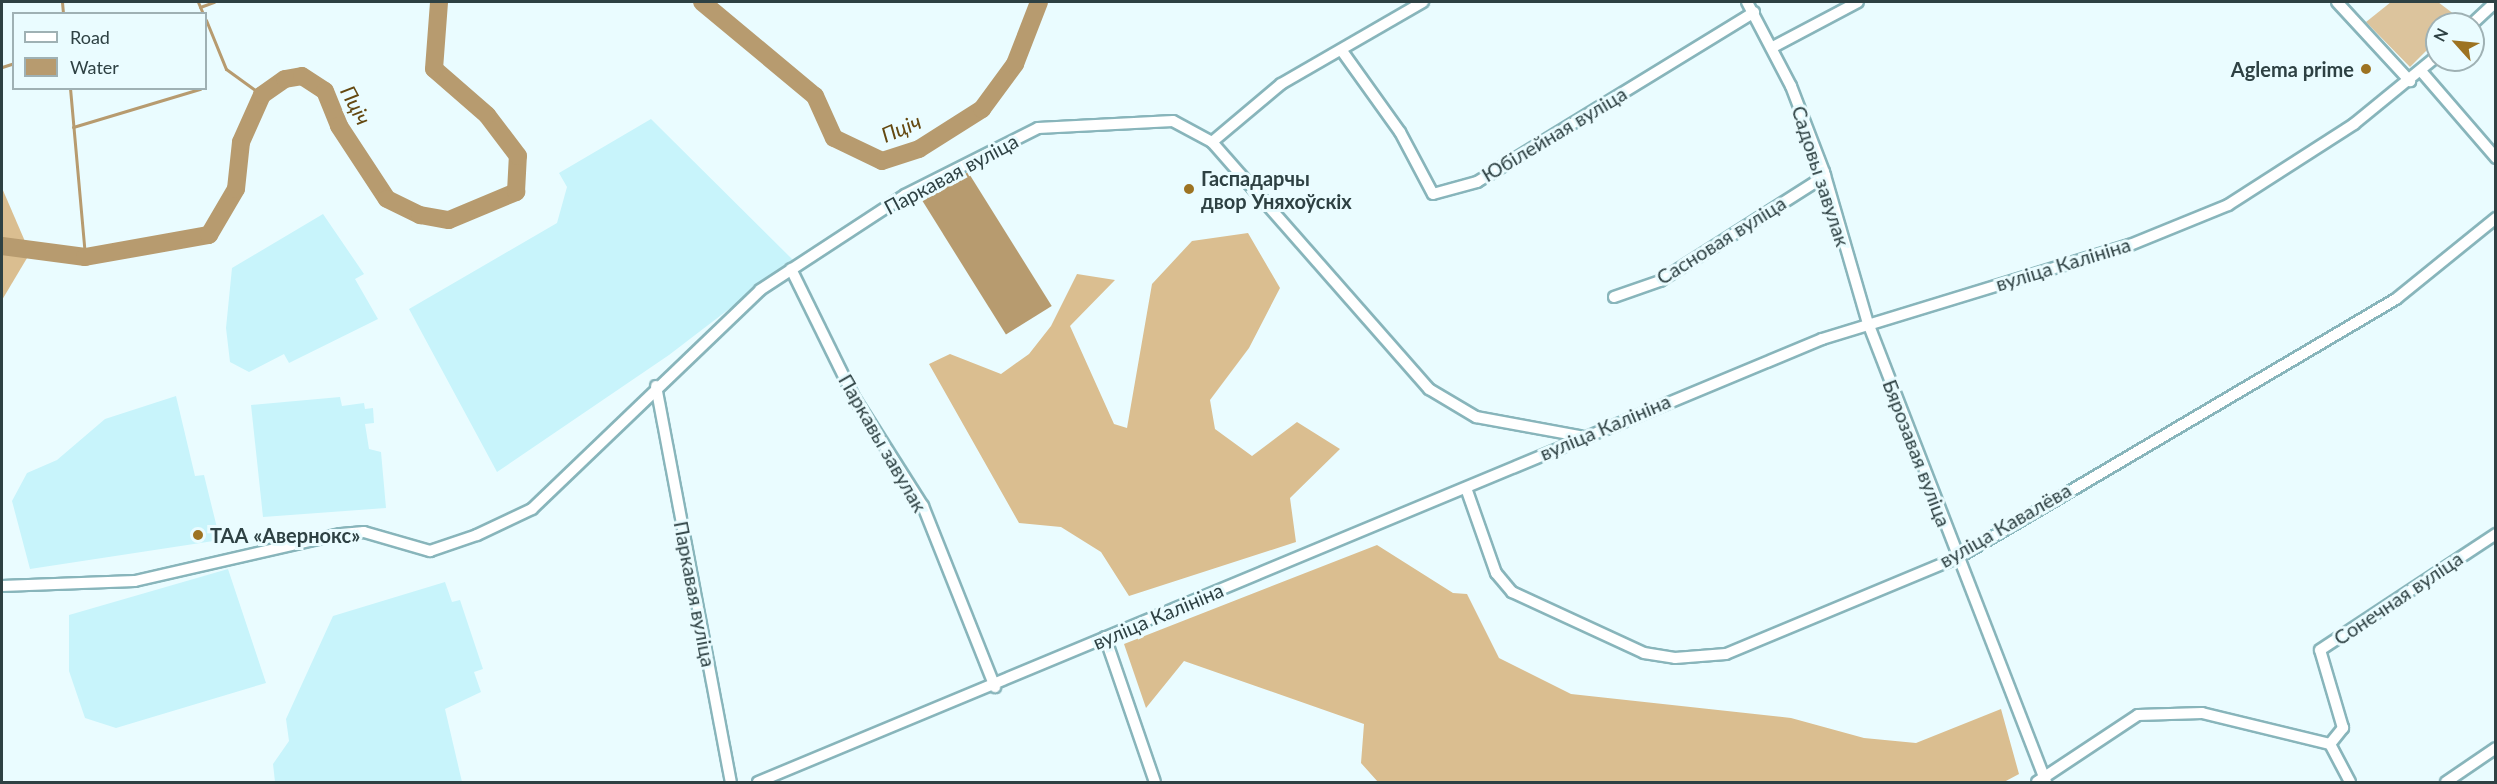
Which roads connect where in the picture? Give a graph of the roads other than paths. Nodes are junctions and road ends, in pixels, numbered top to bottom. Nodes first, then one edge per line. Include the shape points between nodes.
1 (1423, 2) edge
2 (1747, 2) edge
3 (1858, 2) edge
4 (2337, 2) edge
5 (1754, 12) junction
6 (1773, 47) junction
7 (1342, 51) junction
8 (2425, 67) edge
9 (2421, 71) junction
10 (2410, 81) junction
11 (1212, 142) junction
12 (2496, 158) edge
13 (1826, 176) junction
14 (2496, 218) edge
15 (791, 269) junction
16 (1614, 297) dead end
17 (1868, 323) junction
18 (656, 386) junction
19 (1580, 436) junction
20 (1466, 488) junction
21 (2496, 534) edge
22 (1957, 558) junction
23 (2, 586) edge
24 (1105, 638) junction
25 (995, 687) junction
26 (2330, 744) junction
27 (2496, 748) edge
28 (2043, 781) edge
29 (731, 783) edge
30 (758, 783) edge
31 (1155, 783) edge
32 (2350, 783) edge
33 (2446, 783) edge

1 - 7 street
2 - 5 street, Садовы завулак
3 - 6 street
4 - 10 street
5 - 6 street, Садовы завулак
5 - 7 street, Юбілейная вуліца via 1477,182 1433,194 1400,132
6 - 13 street, Садовы завулак
7 - 11 street via 1281,84
8 - 9 street, вуліца Калініна
9 - 10 street, вуліца Калініна
9 - 12 street
10 - 17 street, вуліца Калініна via 2280,176 2228,205 2130,245
11 - 15 street, Паркавая вуліца via 1173,120 1038,128 905,195
11 - 19 street, Паркавая вуліца via 1429,389 1476,417
13 - 16 street, Сасновая вуліца via 1660,281
13 - 17 street, Садовы завулак
14 - 22 street, вуліца Кавалёва via 2396,299
15 - 18 street, Паркавая вуліца via 760,290
15 - 25 street, Паркавы завулак via 855,399 922,506
17 - 19 street, вуліца Калініна
17 - 22 street, Бярозавая вуліца
18 - 23 street via 532,509 477,535 430,551 364,532 135,581
18 - 29 street, Паркавая вуліца
19 - 20 street, вуліца Калініна
20 - 22 street, вуліца Кавалёва via 1496,573 1512,592 1614,641 1675,658 1744,647
20 - 24 street, вуліца Калініна
21 - 26 street, Сонечная вуліца via 2320,650 2343,728
22 - 28 street, Бярозавая вуліца
24 - 25 street, вуліца Калініна
24 - 31 street
25 - 30 street, вуліца Калініна
26 - 28 street via 2202,713 2138,715
26 - 32 street
27 - 33 street

